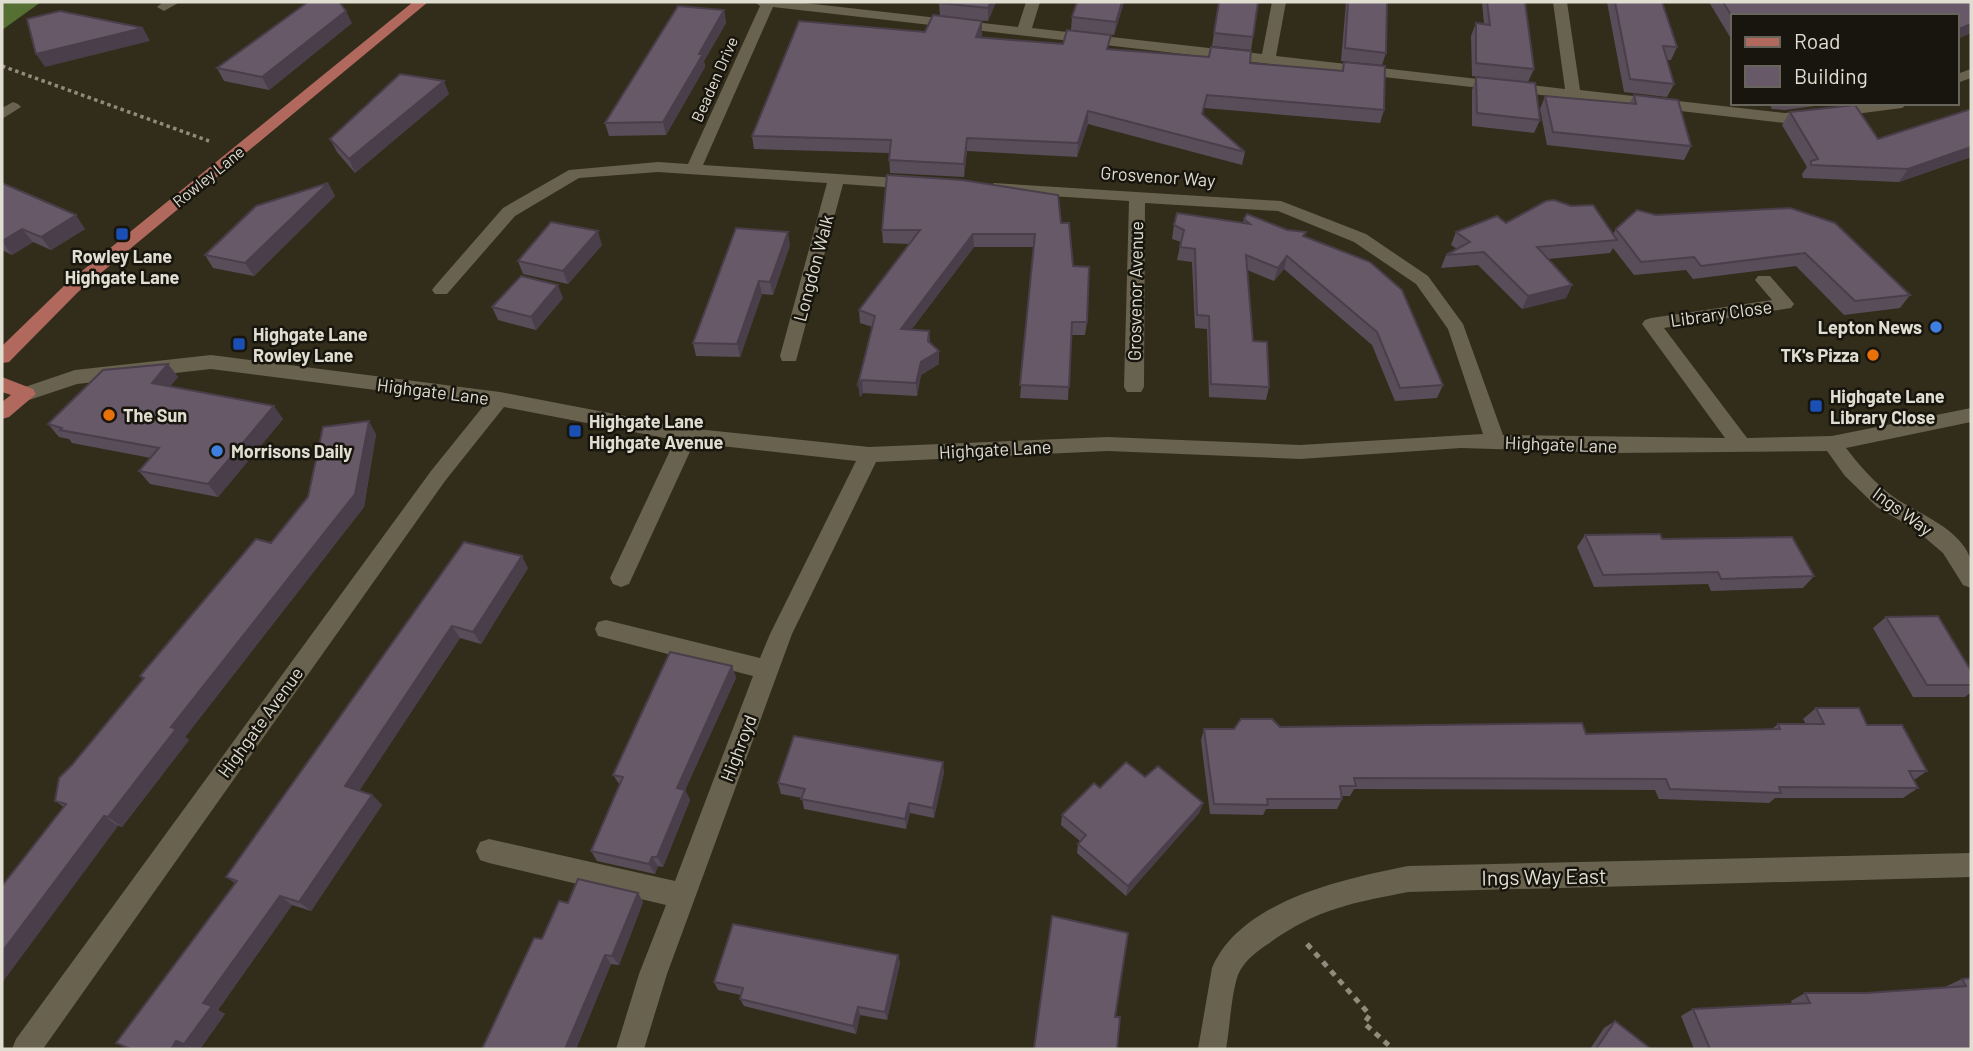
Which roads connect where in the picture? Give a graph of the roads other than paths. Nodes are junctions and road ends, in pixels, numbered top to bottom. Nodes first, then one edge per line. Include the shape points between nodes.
1 (421, 2) edge
2 (762, 2) edge
3 (768, 2) edge
4 (1033, 2) edge
5 (1279, 2) edge
6 (1560, 2) edge
7 (1024, 30) junction
8 (1268, 58) junction
9 (1573, 92) junction
10 (1886, 105) edge
11 (693, 170) junction
12 (836, 180) junction
13 (928, 185) edge
14 (970, 187) edge
15 (1137, 195) junction
16 (1764, 280) edge
17 (441, 290) dead end
18 (3, 351) edge
19 (789, 356) dead end
20 (2, 384) edge
21 (1134, 387) dead end
22 (26, 394) junction
23 (500, 399) junction
24 (2, 412) edge
25 (1971, 415) edge
26 (687, 435) junction
27 (1495, 442) junction
28 (1832, 443) junction
29 (1741, 445) junction
30 (869, 455) junction
31 (621, 578) dead end
32 (1971, 579) edge
33 (606, 629) dead end
34 (767, 670) junction
35 (489, 851) dead end
36 (1971, 865) edge
37 (682, 896) junction
38 (26, 1049) edge
39 (630, 1049) edge
40 (1212, 1049) edge

1 - 18 main road, Rowley Lane via 72,288
2 - 3 street
3 - 7 street
3 - 11 street, Beaden Drive
4 - 7 street
5 - 8 street
6 - 9 street
7 - 8 street
8 - 9 street
9 - 10 street via 1785,118
11 - 12 street
11 - 17 street via 658,167 575,173 509,212
12 - 13 street
12 - 19 street, Longdon Walk
14 - 15 street, Grosvenor Way
15 - 21 street, Grosvenor Avenue
15 - 27 street, Grosvenor Way via 1281,206 1360,238 1422,280 1457,328
16 - 29 street, Library Close via 1785,304 1651,324
20 - 22 main road
22 - 23 street, Highgate Lane via 75,377 211,362
22 - 24 main road
23 - 26 street, Highgate Lane
23 - 38 street, Highgate Avenue via 438,476
25 - 28 street, Highgate Lane
26 - 30 street, Highgate Lane
26 - 31 street
27 - 29 street, Highgate Lane
27 - 30 street, Highgate Lane via 1300,452 1108,444
28 - 29 street, Highgate Lane
28 - 32 street, Ings Way via 1852,471 1884,501 1951,547
30 - 34 street, Highroyd
33 - 34 street
34 - 37 street, Highroyd
35 - 37 street
36 - 40 street, Ings Way East via 1408,879 1323,899 1283,917 1245,944 1226,968
37 - 39 street, Highroyd

